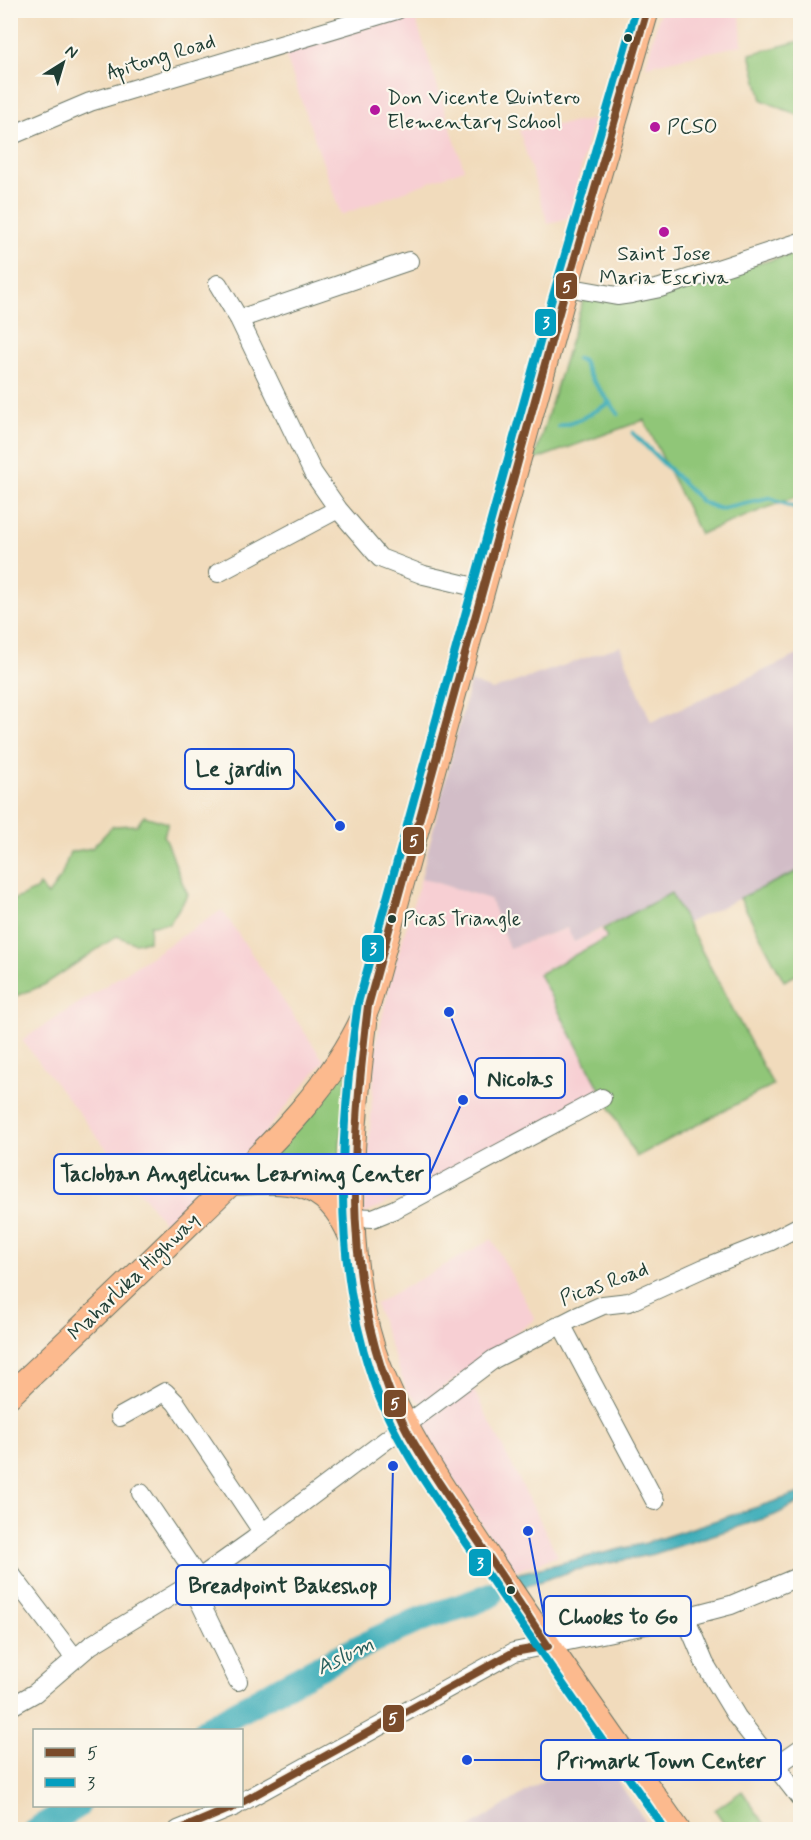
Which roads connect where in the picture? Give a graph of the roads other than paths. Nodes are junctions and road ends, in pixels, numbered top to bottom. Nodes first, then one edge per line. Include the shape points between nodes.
1 (398, 10) edge
2 (646, 10) edge
3 (348, 18) edge
4 (10, 136) edge
5 (801, 242) edge
6 (409, 261) dead end
7 (218, 284) dead end
8 (566, 287) junction
9 (239, 318) junction
10 (338, 509) junction
11 (218, 573) dead end
12 (483, 589) junction
13 (368, 1006) junction
14 (602, 1098) dead end
15 (232, 1183) junction
16 (352, 1217) junction
17 (801, 1226) edge
18 (353, 1242) junction
19 (561, 1324) junction
20 (10, 1395) edge
21 (120, 1417) dead end
22 (405, 1426) junction
23 (141, 1493) dead end
24 (656, 1501) dead end
25 (263, 1533) junction
26 (10, 1573) edge
27 (801, 1576) edge
28 (195, 1581) junction
29 (685, 1617) junction
30 (548, 1646) junction
31 (74, 1657) junction
32 (238, 1681) dead end
33 (10, 1707) edge
34 (801, 1749) edge
35 (777, 1765) junction
36 (801, 1798) edge
37 (243, 1801) edge
38 (234, 1807) edge
39 (178, 1830) edge
40 (678, 1830) edge

1 - 3 street, Apitong Road
2 - 8 main road, Maharlika Highway
3 - 4 street, Apitong Road via 90,102
5 - 8 street via 631,294 617,296
6 - 9 street
7 - 9 street
8 - 12 main road, Maharlika Highway
9 - 10 street via 313,473
10 - 11 street
10 - 12 street via 380,558 424,575
12 - 13 main road, Maharlika Highway
13 - 15 main road, Maharlika Highway via 334,1067
13 - 16 main road via 355,1109
14 - 16 street via 396,1209 373,1218
15 - 18 main road via 279,1181 308,1187 344,1221
15 - 20 main road, Maharlika Highway
16 - 18 main road
17 - 19 street, Picas Road via 629,1302 603,1305
18 - 22 main road via 374,1351
19 - 22 street, Picas Road via 494,1359
19 - 24 street
21 - 25 street via 165,1392
22 - 25 street, Picas Road
22 - 30 main road
23 - 28 street
25 - 28 street, Picas Road
26 - 31 street
27 - 29 street via 732,1605
28 - 31 street, Picas Road
28 - 32 street
29 - 30 street
29 - 35 street via 705,1664 737,1717
30 - 37 street via 514,1652
30 - 40 main road
31 - 33 street, Picas Road via 35,1693
34 - 35 street
35 - 36 street
38 - 39 street

